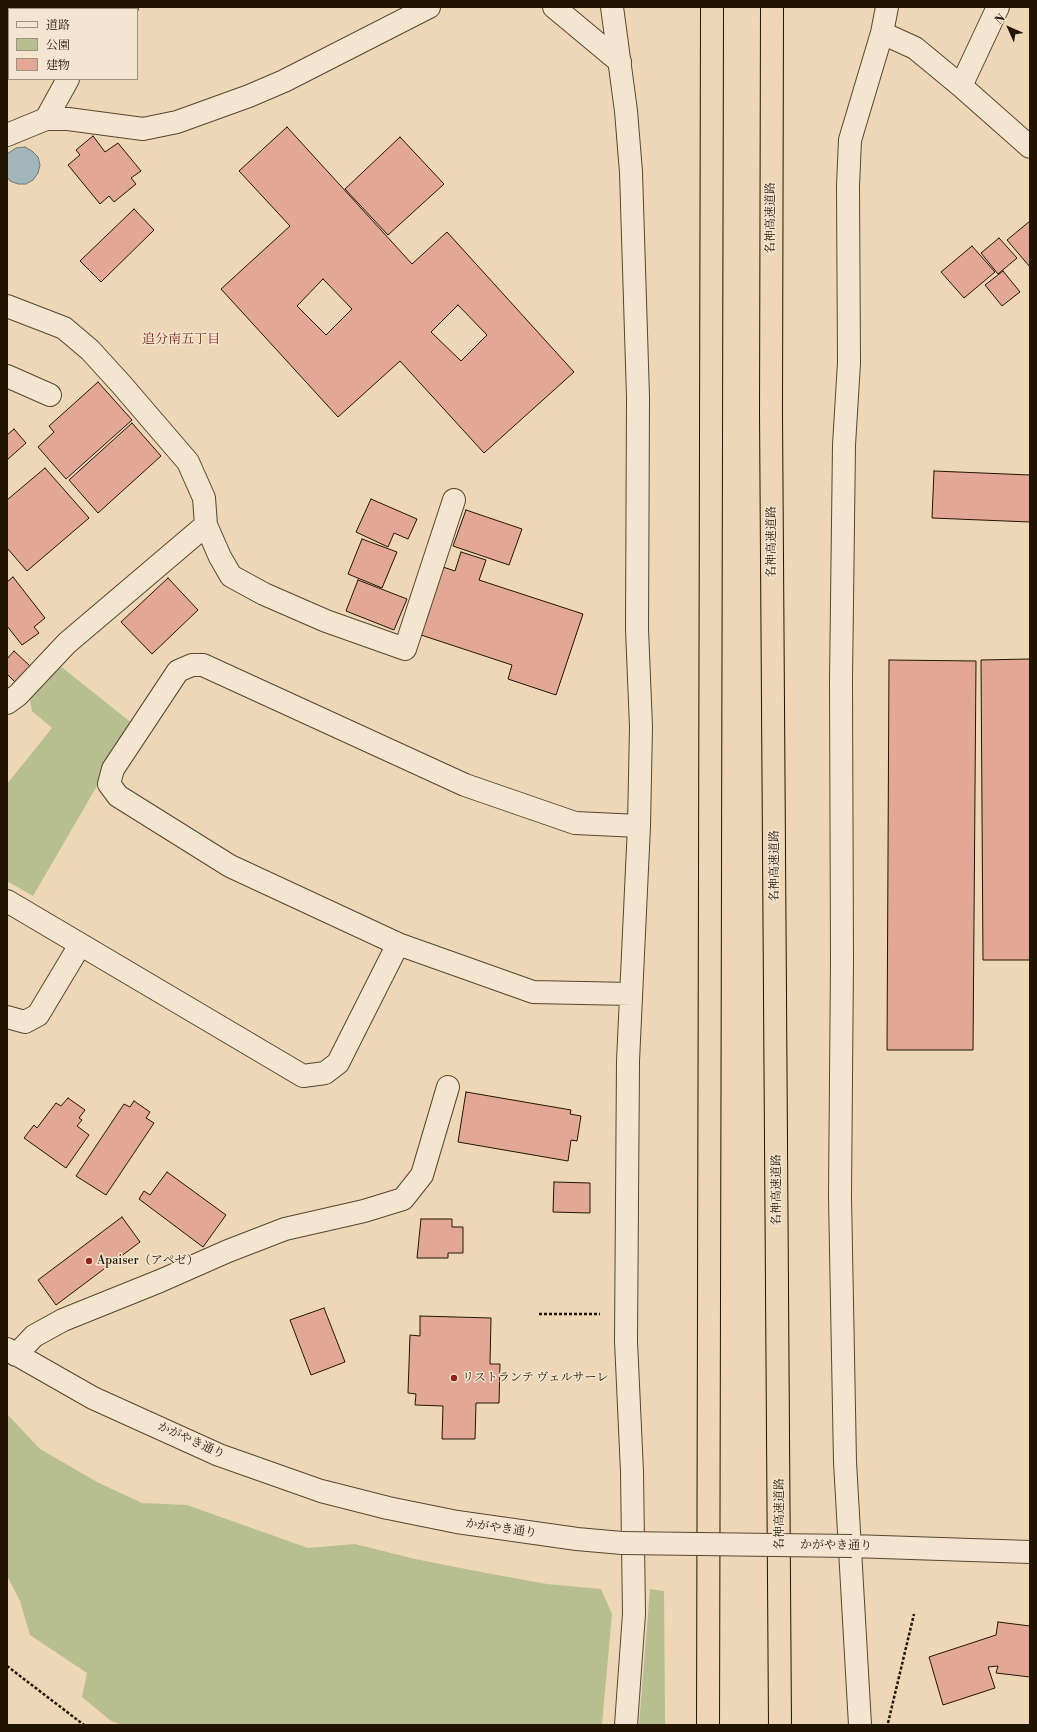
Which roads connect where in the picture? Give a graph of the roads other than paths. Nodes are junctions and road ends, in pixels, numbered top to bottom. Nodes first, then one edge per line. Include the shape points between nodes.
1 (429, 7) edge
2 (554, 7) edge
3 (612, 7) edge
4 (712, 7) edge
5 (772, 7) edge
6 (887, 7) edge
7 (998, 7) edge
8 (882, 33) junction
9 (620, 62) junction
10 (67, 80) edge
11 (961, 86) junction
12 (46, 119) junction
13 (7, 135) edge
14 (1030, 147) edge
15 (7, 306) edge
16 (7, 376) edge
17 (50, 395) dead end
18 (454, 500) dead end
19 (206, 525) junction
20 (7, 703) edge
21 (639, 826) junction
22 (7, 901) edge
23 (398, 944) junction
24 (80, 945) junction
25 (631, 994) junction
26 (7, 1017) edge
27 (448, 1087) dead end
28 (11, 1352) edge
29 (1030, 1552) edge
30 (626, 1725) edge
31 (708, 1725) edge
32 (780, 1725) edge
33 (860, 1725) edge

1 - 12 street via 284,81 177,122 143,129 68,119
2 - 9 street
3 - 9 street
4 - 31 highway
5 - 32 highway, 名神高速道路 via 771,413
6 - 8 street
7 - 11 street
8 - 11 street via 915,48
8 - 33 street via 850,140 849,363 844,445 840,1204 845,1462
9 - 21 street via 631,172 638,397 637,629 641,727
10 - 12 street
11 - 14 street
12 - 13 street
15 - 19 street via 64,328 90,350 121,384 188,462 204,498
16 - 17 street
18 - 19 street via 405,649 326,621 264,594 231,576
19 - 20 street via 67,643 18,695
21 - 23 street via 575,823 465,785 203,665 192,664 178,671 113,769 109,784 118,796 230,866
21 - 25 street
22 - 24 street
23 - 24 street via 338,1063 325,1073 303,1076
23 - 25 street via 533,992
24 - 26 street via 38,1015 25,1022
25 - 30 street via 626,1314 634,1614
27 - 28 street via 422,1175 403,1199 364,1211 285,1229 228,1251 63,1320
28 - 29 street, かがやき通り, bridge via 93,1398 219,1455 321,1491 457,1522 622,1543 852,1546

